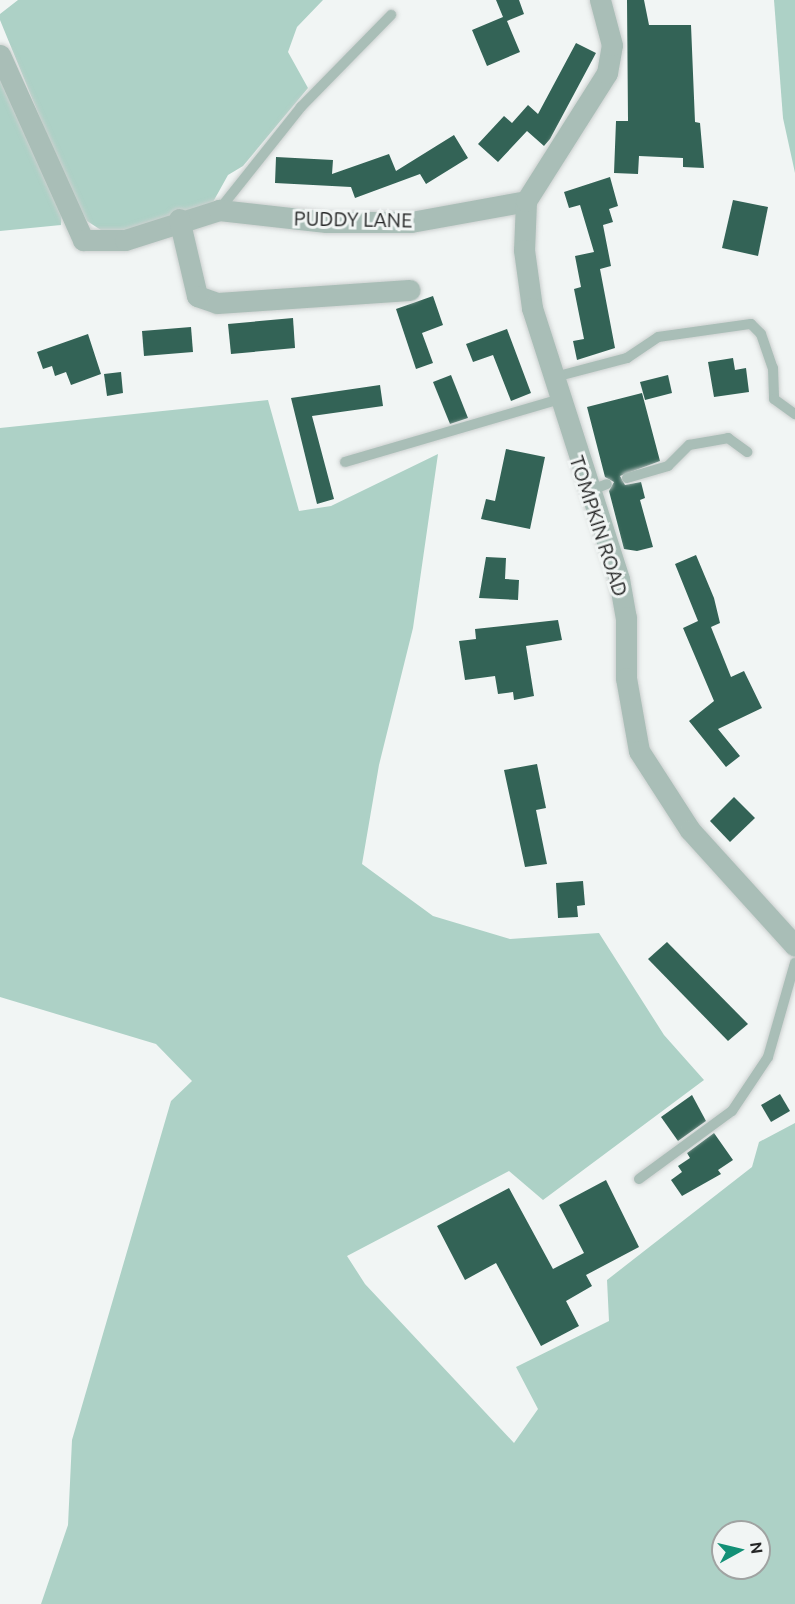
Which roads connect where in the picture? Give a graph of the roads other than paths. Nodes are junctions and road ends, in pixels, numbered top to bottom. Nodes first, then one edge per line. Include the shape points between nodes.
1 (600, 0) edge
2 (391, 15) dead end
3 (0, 55) edge
4 (526, 201) junction
5 (219, 210) junction
6 (179, 219) junction
7 (410, 290) dead end
8 (550, 378) junction
9 (557, 400) junction
10 (795, 414) edge
11 (747, 452) dead end
12 (345, 462) dead end
13 (627, 478) dead end
14 (795, 946) edge
15 (795, 963) edge
16 (639, 1179) dead end

1 - 4 street via 612,45 607,73
2 - 5 lane via 301,107
3 - 6 street, PUDDY LANE via 83,240 125,240
4 - 5 street, PUDDY LANE via 411,222 326,222
4 - 8 street, TOMPKIN ROAD via 524,250 532,308
5 - 6 street, PUDDY LANE
6 - 7 street via 185,264 197,296 217,303
8 - 9 street, TOMPKIN ROAD
8 - 10 lane via 627,358 658,337 751,324 761,334 773,368 774,399
9 - 12 lane
9 - 14 street, TOMPKIN ROAD via 598,488 626,617 626,678 644,762 690,830
11 - 13 lane via 728,438 689,445 668,466
15 - 16 lane via 768,1057 732,1111

